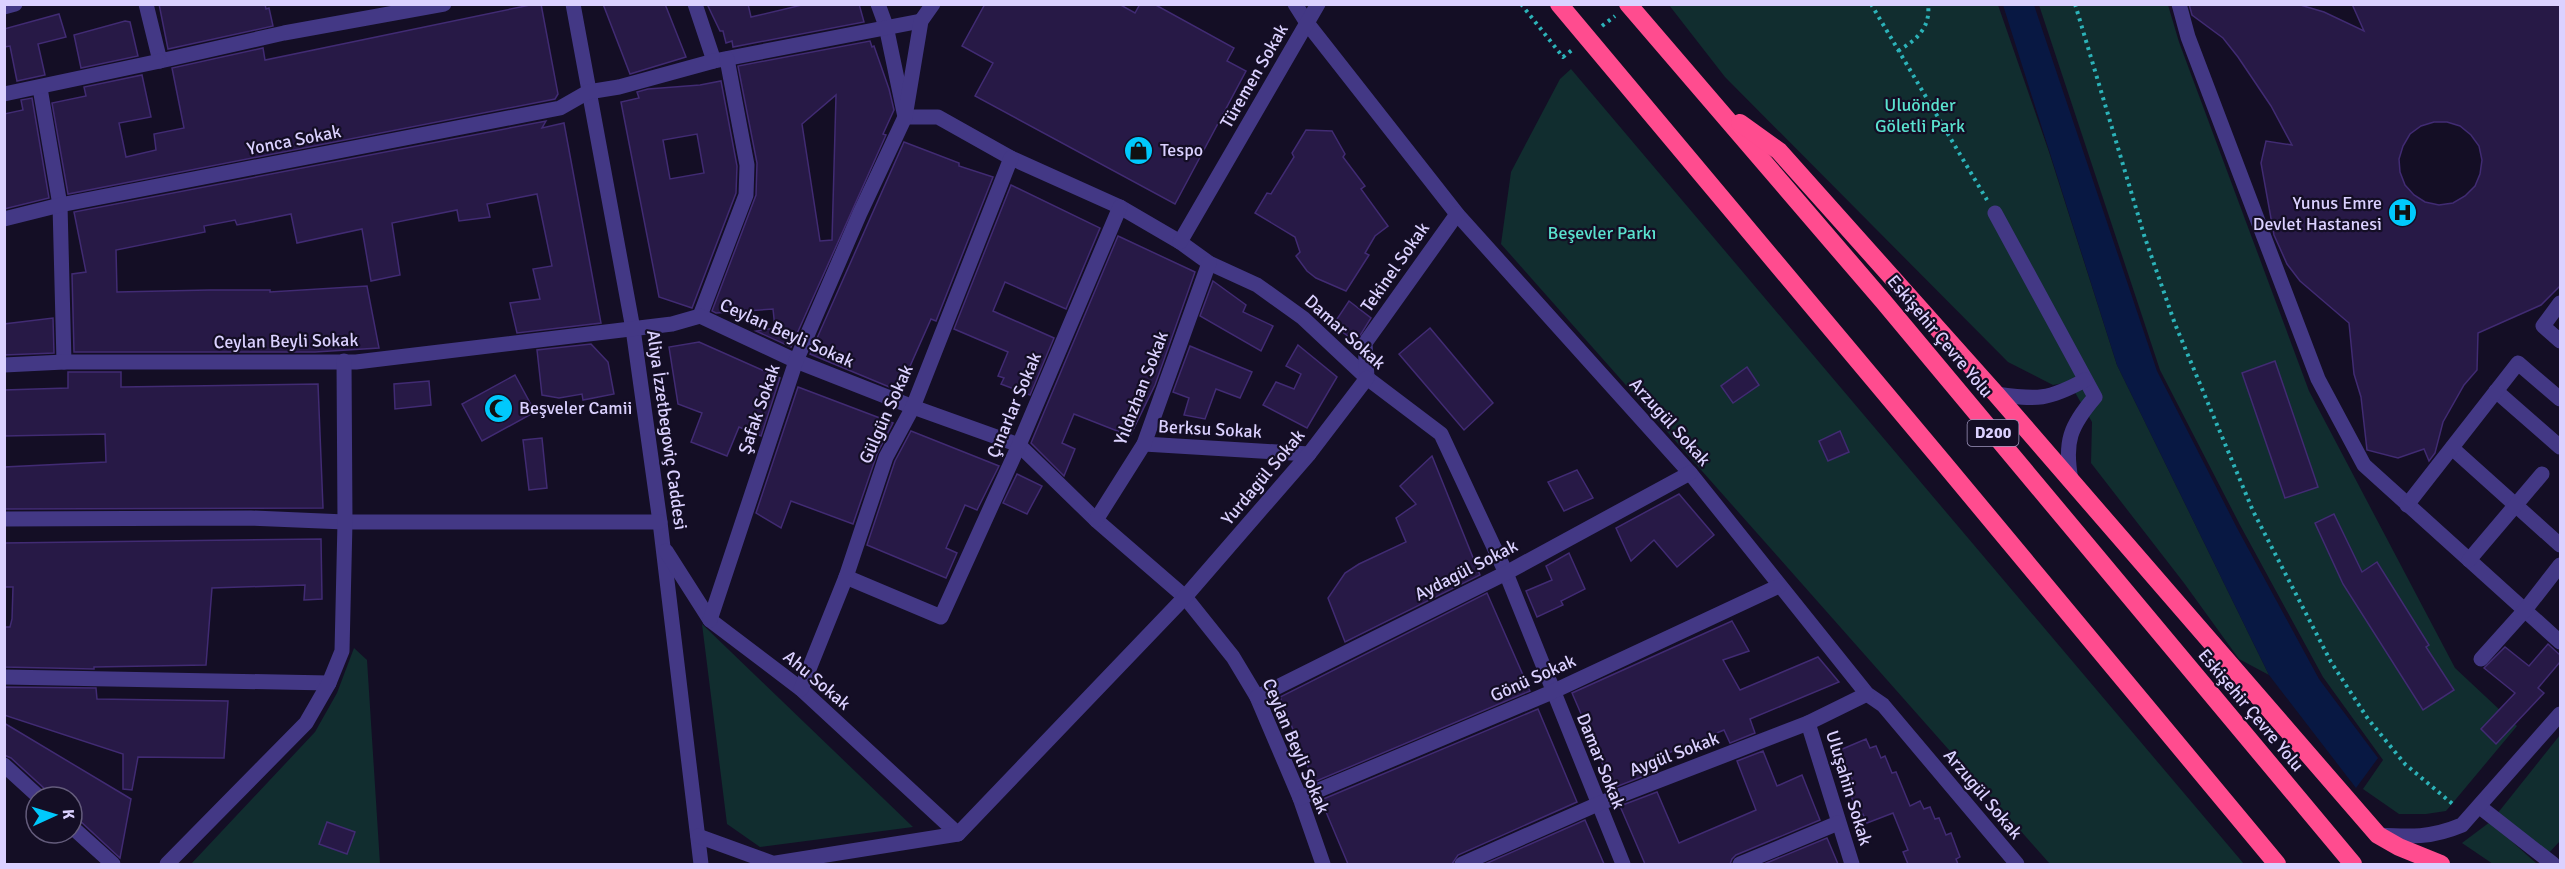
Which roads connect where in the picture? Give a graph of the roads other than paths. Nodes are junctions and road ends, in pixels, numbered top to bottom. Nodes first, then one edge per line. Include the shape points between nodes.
1 (15, 4) edge
2 (146, 4) edge
3 (444, 4) edge
4 (573, 4) edge
5 (695, 4) edge
6 (878, 4) edge
7 (933, 4) edge
8 (1295, 4) edge
9 (1318, 4) edge
10 (1558, 4) edge
11 (1629, 4) edge
12 (2179, 4) edge
13 (4, 7) edge
14 (921, 21) junction
15 (1307, 23) junction
16 (886, 26) junction
17 (720, 60) junction
18 (160, 61) junction
19 (39, 88) junction
20 (588, 92) junction
21 (4, 94) edge
22 (1715, 105) junction
23 (905, 117) junction
24 (1011, 158) junction
25 (60, 205) junction
26 (1120, 207) junction
27 (1995, 213) road end
28 (1457, 214) junction
29 (4, 219) edge
30 (1180, 242) junction
31 (1209, 263) junction
32 (2560, 303) edge
33 (700, 316) junction
34 (633, 329) junction
35 (2560, 341) edge
36 (796, 361) junction
37 (64, 362) junction
38 (344, 362) junction
39 (4, 365) edge
40 (1366, 378) junction
41 (2085, 380) junction
42 (2496, 391) junction
43 (1995, 394) junction
44 (2560, 399) edge
45 (913, 407) junction
46 (1144, 444) junction
47 (1019, 445) junction
48 (2560, 447) edge
49 (2452, 448) junction
50 (1309, 454) junction
51 (1690, 472) junction
52 (2542, 474) dead end
53 (2070, 480) junction
54 (2516, 504) junction
55 (2407, 505) junction
56 (4, 519) edge
57 (1096, 520) junction
58 (345, 522) junction
59 (660, 522) junction
60 (2560, 545) edge
61 (663, 546) junction
62 (2469, 560) junction
63 (2560, 565) edge
64 (1506, 573) junction
65 (846, 577) junction
66 (1779, 586) junction
67 (1185, 597) junction
68 (2525, 610) junction
69 (710, 620) junction
70 (2560, 639) edge
71 (2481, 659) dead end
72 (4, 677) edge
73 (329, 683) junction
74 (801, 689) junction
75 (1552, 692) junction
76 (1867, 694) junction
77 (1257, 697) junction
78 (2560, 714) edge
79 (1808, 723) junction
80 (4, 765) edge
81 (26, 785) edge
82 (1300, 798) junction
83 (1598, 804) junction
84 (2476, 811) junction
85 (1838, 823) junction
86 (958, 834) junction
87 (2378, 835) junction
88 (698, 836) junction
89 (84, 838) edge
90 (113, 864) edge
91 (167, 864) edge
92 (701, 864) edge
93 (775, 864) edge
94 (1323, 864) edge
95 (1462, 864) edge
96 (1623, 864) edge
97 (1740, 864) edge
98 (1852, 864) edge
99 (2017, 864) edge
100 (2277, 864) edge
101 (2353, 864) edge
102 (2441, 864) edge
103 (2553, 864) edge

1 - 13 street
2 - 18 street
3 - 18 street via 284,33
4 - 20 street, Aliya İzzetbegoviç Caddesi
5 - 17 street
6 - 16 street
7 - 14 street
8 - 15 street, Arzugül Sokak
9 - 15 street, Türemen Sokak
10 - 100 highway
11 - 22 highway, Eskişehir Çevre Yolu / D200
12 - 55 street via 2188,37 2318,379 2364,465
14 - 16 street
14 - 23 street, Şafak Sokak
15 - 28 street, Arzugül Sokak
15 - 30 street, Türemen Sokak
16 - 17 street
16 - 23 street
17 - 20 street
17 - 33 street via 747,165 746,195
18 - 19 street
19 - 21 street
19 - 25 street
20 - 25 street, Yonca Sokak via 561,108
20 - 34 street, Aliya İzzetbegoviç Caddesi
22 - 43 highway via 1779,151
22 - 101 highway, Eskişehir Çevre Yolu / D200
23 - 24 street, Damar Sokak via 938,117
23 - 36 street, Şafak Sokak
24 - 26 street, Damar Sokak
24 - 45 street, Gülgün Sokak
25 - 29 street, Yonca Sokak
25 - 37 street
26 - 30 street, Damar Sokak
26 - 47 street, Çınarlar Sokak
27 - 41 street
28 - 40 street, Tekinel Sokak via 1365,343
28 - 51 street, Arzugül Sokak
30 - 31 street, Damar Sokak
31 - 40 street, Damar Sokak via 1257,285 1303,318
31 - 46 street, Yıldızhan Sokak
32 - 35 street via 2543,326
33 - 34 street, Ceylan Beyli Sokak
33 - 36 street, Ceylan Beyli Sokak
34 - 38 street, Ceylan Beyli Sokak
34 - 59 street, Aliya İzzetbegoviç Caddesi
36 - 45 street, Ceylan Beyli Sokak
36 - 69 street, Şafak Sokak
37 - 38 street, Ceylan Beyli Sokak
37 - 39 street, Ceylan Beyli Sokak
38 - 58 street
40 - 50 street, Yurdagül Sokak
40 - 64 street, Damar Sokak via 1441,434
41 - 43 street via 2059,394 2038,398
41 - 53 street via 2095,397 2072,434 2066,454
42 - 44 street via 2518,363
42 - 48 street
42 - 49 street
43 - 53 highway
45 - 47 street, Ceylan Beyli Sokak
45 - 65 street, Gülgün Sokak via 886,457
46 - 50 street, Berksu Sokak
46 - 57 street, Yıldızhan Sokak
47 - 57 street, Ceylan Beyli Sokak
47 - 65 street, Çınarlar Sokak via 941,617
49 - 54 street
49 - 55 street
50 - 67 street, Yurdagül Sokak
51 - 64 street, Aydagül Sokak
51 - 66 street, Arzugül Sokak
52 - 54 street
53 - 87 highway
54 - 60 street
54 - 62 street
55 - 62 street
56 - 58 street via 251,518
57 - 67 street, Ceylan Beyli Sokak
58 - 59 street
58 - 73 street via 342,651
59 - 61 street, Aliya İzzetbegoviç Caddesi
61 - 69 street, Ahu Sokak
61 - 88 street, Aliya İzzetbegoviç Caddesi
62 - 68 street
63 - 68 street
64 - 75 street, Damar Sokak
64 - 77 street, Aydagül Sokak
65 - 74 street, Gülgün Sokak
66 - 75 street, Gönü Sokak
66 - 76 street, Arzugül Sokak
67 - 77 street, Ceylan Beyli Sokak via 1233,657
67 - 86 street, Yurdagül Sokak
68 - 70 street
68 - 71 street
69 - 74 street, Ahu Sokak
72 - 73 street
73 - 91 street via 306,723
74 - 86 street, Ahu Sokak
75 - 82 street, Gönü Sokak
75 - 83 street, Damar Sokak
76 - 79 street, Aygül Sokak
76 - 99 street, Arzugül Sokak via 1883,705
77 - 82 street, Ceylan Beyli Sokak
78 - 84 street
79 - 83 street, Aygül Sokak
79 - 85 street, Uluşahin Sokak
80 - 81 street
82 - 94 street, Ceylan Beyli Sokak
83 - 95 street, Aygül Sokak
83 - 96 street, Damar Sokak
84 - 87 street via 2462,825 2441,834
84 - 103 street
85 - 97 street
85 - 98 street, Uluşahin Sokak
86 - 93 street
87 - 102 highway
88 - 92 street, Aliya İzzetbegoviç Caddesi
88 - 93 street
89 - 90 street

